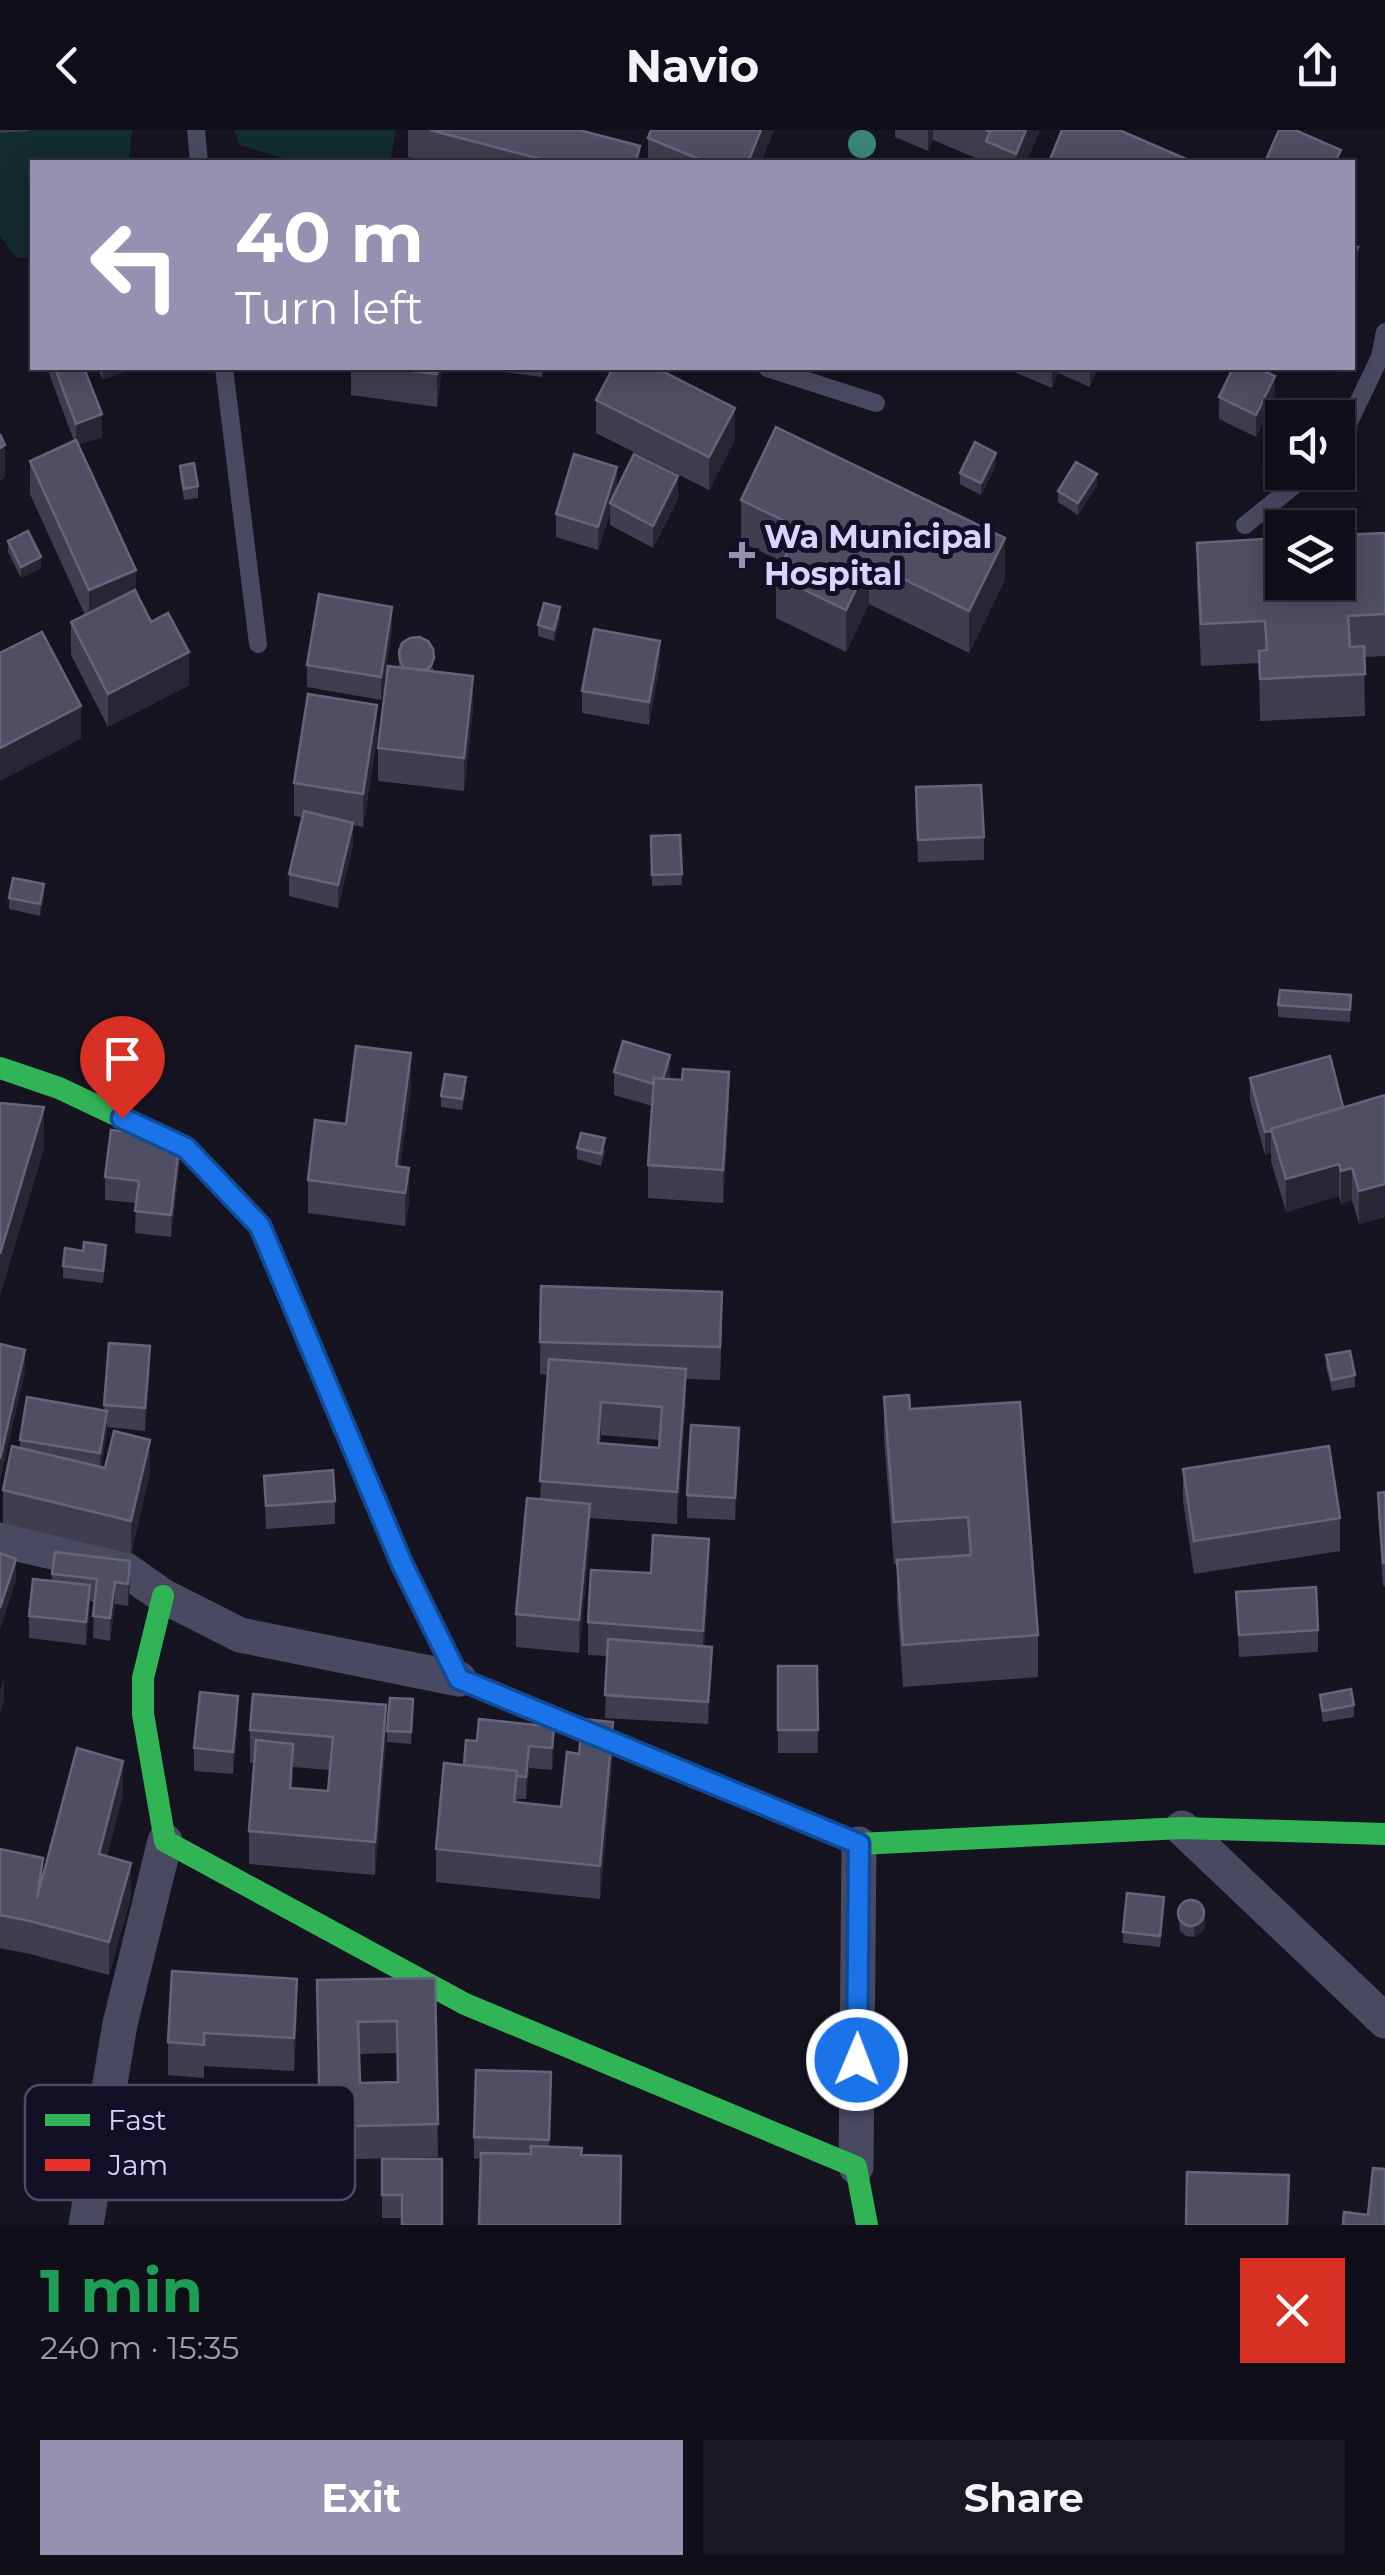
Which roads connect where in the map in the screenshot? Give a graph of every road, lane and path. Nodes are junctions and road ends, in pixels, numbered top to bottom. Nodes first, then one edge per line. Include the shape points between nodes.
1 (196, 130) edge
2 (199, 160) edge
3 (1385, 332) edge
4 (1382, 358) edge
5 (224, 370) edge
6 (773, 370) edge
7 (876, 403) dead end
8 (1355, 411) edge
9 (1288, 490) edge
10 (1244, 525) dead end
11 (258, 644) dead end
12 (0, 1068) edge
13 (0, 1540) edge
14 (163, 1596) junction
15 (459, 1679) junction
16 (1182, 1828) junction
17 (1385, 1834) edge
18 (165, 1841) junction
19 (859, 1844) junction
20 (1385, 2022) edge
21 (110, 2085) edge
22 (856, 2167) junction
23 (90, 2200) edge
24 (86, 2225) edge
25 (867, 2225) edge

1 - 2 lane
3 - 4 lane
4 - 8 lane
5 - 11 lane
6 - 7 lane
9 - 10 lane
12 - 15 street via 186,1148 260,1226 402,1564
13 - 14 street via 123,1568
14 - 15 street via 240,1635
14 - 18 street via 142,1678
15 - 19 street
16 - 17 street
16 - 19 street
16 - 20 street
18 - 21 street
18 - 22 street via 465,2004
19 - 22 street
22 - 25 street
23 - 24 street

